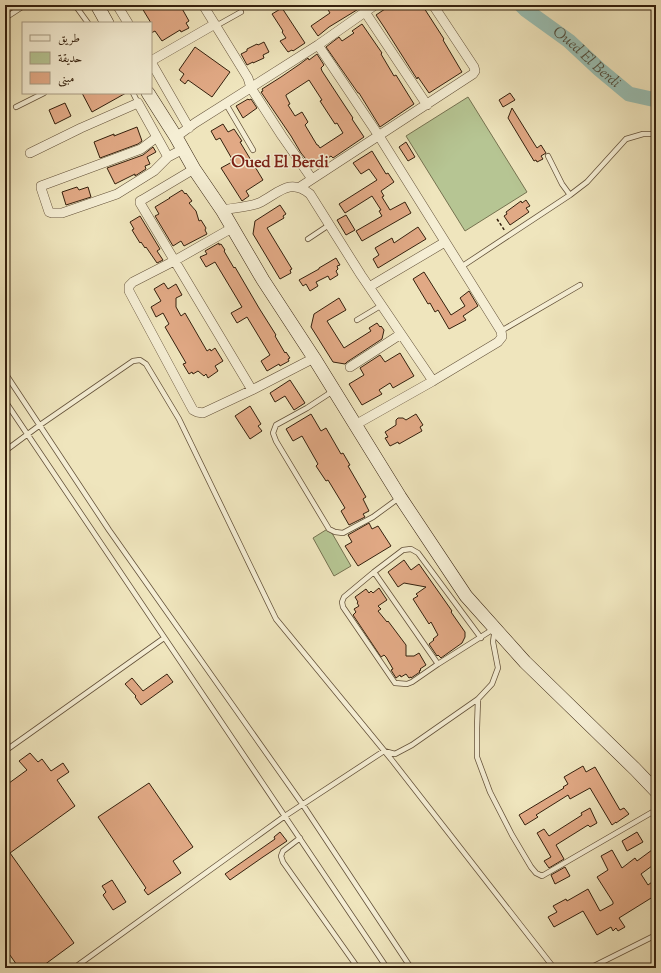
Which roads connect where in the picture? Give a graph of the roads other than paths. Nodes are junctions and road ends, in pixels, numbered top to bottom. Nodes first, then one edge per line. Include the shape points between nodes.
1 (25, 5) edge
2 (75, 5) edge
3 (97, 5) edge
4 (203, 5) edge
5 (375, 5) edge
6 (433, 5) edge
7 (122, 7) edge
8 (241, 12) dead end
9 (365, 12) junction
10 (5, 18) edge
11 (87, 22) edge
12 (106, 22) edge
13 (128, 22) edge
14 (215, 25) junction
15 (318, 45) junction
16 (152, 61) edge
17 (152, 64) edge
18 (251, 88) junction
19 (42, 94) edge
20 (134, 94) edge
21 (149, 94) edge
22 (138, 103) junction
23 (226, 104) junction
24 (427, 105) junction
25 (16, 107) dead end
26 (189, 128) junction
27 (656, 134) edge
28 (379, 136) junction
29 (157, 137) junction
30 (176, 137) junction
31 (182, 149) junction
32 (253, 150) dead end
33 (30, 153) dead end
34 (548, 156) dead end
35 (168, 157) junction
36 (194, 168) junction
37 (312, 179) junction
38 (300, 187) junction
39 (570, 195) junction
40 (222, 210) junction
41 (329, 225) junction
42 (232, 228) junction
43 (308, 239) dead end
44 (445, 242) junction
45 (174, 261) junction
46 (460, 267) junction
47 (580, 285) dead end
48 (369, 287) junction
49 (382, 305) junction
50 (357, 320) dead end
51 (501, 331) junction
52 (401, 334) junction
53 (314, 358) junction
54 (350, 367) dead end
55 (5, 373) edge
56 (433, 381) junction
57 (252, 390) junction
58 (334, 391) junction
59 (5, 401) edge
60 (40, 425) junction
61 (355, 425) junction
62 (28, 434) junction
63 (5, 451) edge
64 (400, 497) junction
65 (374, 572) junction
66 (495, 628) junction
67 (164, 638) junction
68 (481, 638) junction
69 (438, 664) junction
70 (478, 699) junction
71 (5, 751) edge
72 (384, 751) junction
73 (656, 791) edge
74 (303, 805) junction
75 (656, 810) edge
76 (286, 816) junction
77 (300, 838) junction
78 (656, 935) edge
79 (74, 968) edge
80 (358, 968) edge
81 (387, 968) edge
82 (411, 968) edge
83 (554, 968) edge
84 (590, 968) edge

1 - 10 lane
2 - 11 lane
3 - 12 main road
4 - 14 street
5 - 9 street
6 - 24 street via 475,71
7 - 13 street
8 - 14 lane
9 - 15 street
9 - 24 street
14 - 16 street
14 - 18 street via 248,78
15 - 18 street
15 - 28 street
17 - 26 street
18 - 23 street
18 - 37 street
19 - 25 lane
20 - 22 lane
21 - 30 main road
22 - 29 street
22 - 33 street
23 - 26 street
23 - 32 lane
24 - 28 street
26 - 30 street
27 - 39 lane via 643,134 626,139 587,182
28 - 37 street
28 - 44 street
29 - 35 street
29 - 35 street via 141,149 41,186 49,212 62,213 117,194 154,171
30 - 31 main road
31 - 35 street
31 - 36 main road
34 - 39 lane
36 - 40 main road
36 - 45 street via 140,201
37 - 38 street
38 - 40 street via 287,187 249,206
38 - 41 street via 310,194
39 - 46 lane
40 - 42 main road
41 - 43 lane
41 - 48 street
42 - 45 street
42 - 53 main road
44 - 46 street
44 - 48 street
45 - 57 street
45 - 57 street via 132,282 129,291 193,410 203,414
46 - 51 street
47 - 51 lane
48 - 49 street
49 - 50 lane
49 - 52 street
51 - 56 street via 502,337 498,342
52 - 54 street
52 - 56 street
53 - 57 street
53 - 58 main road
55 - 60 lane
56 - 61 street
58 - 61 main road
58 - 64 lane via 276,425 273,433 329,529 343,533 373,517
59 - 62 lane
60 - 62 lane
60 - 72 lane via 133,361 140,360 146,364 179,419 276,618
60 - 74 lane via 109,530
61 - 64 main road
62 - 63 lane
62 - 67 lane
64 - 66 main road via 466,596
65 - 68 lane via 403,550 411,549 418,553
65 - 69 lane
65 - 69 lane via 344,597 342,602 395,683 412,682
66 - 68 lane
66 - 70 lane via 493,642 498,668 492,684
66 - 73 main road via 525,662
67 - 71 lane
67 - 76 lane
68 - 69 lane
70 - 72 lane via 412,745 395,754
70 - 75 lane via 477,757 501,814 536,873 542,876
72 - 74 lane
72 - 83 lane
74 - 76 lane
74 - 82 lane
76 - 77 lane
76 - 79 lane
77 - 80 lane via 283,851 282,862
77 - 81 lane
78 - 84 lane

